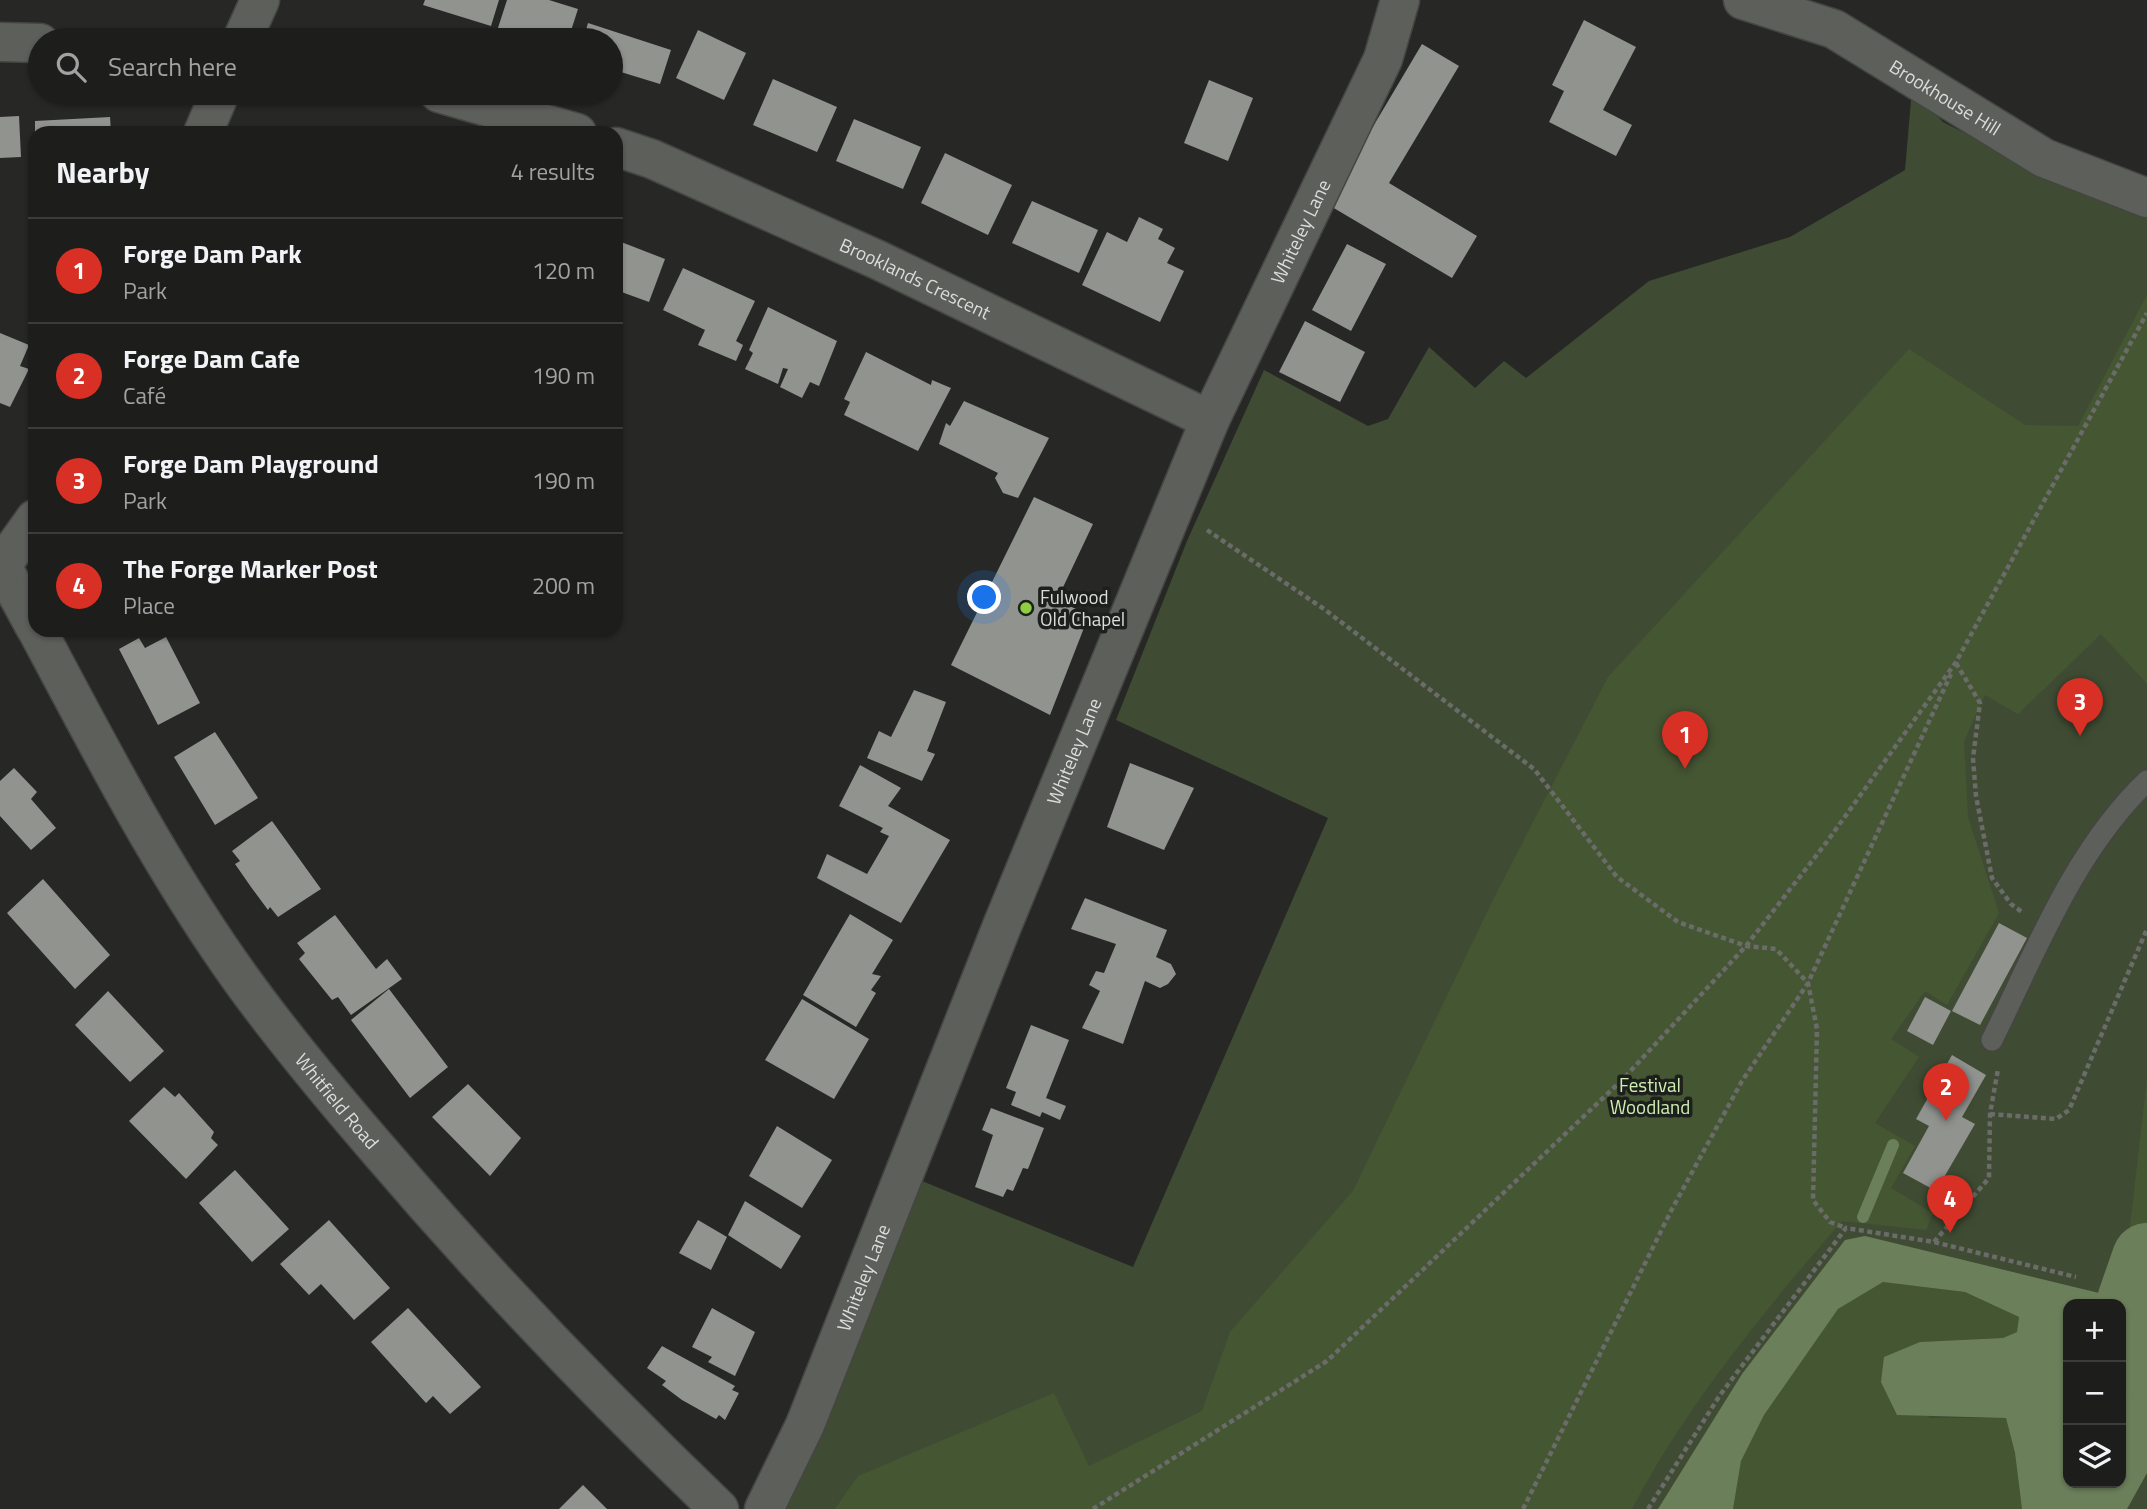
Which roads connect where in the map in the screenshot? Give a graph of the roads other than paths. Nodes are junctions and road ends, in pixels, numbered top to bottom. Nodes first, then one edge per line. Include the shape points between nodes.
1 (260, 0) edge
2 (1400, 0) edge
3 (1743, 0) edge
4 (247, 28) edge
5 (0, 42) edge
6 (28, 43) edge
7 (215, 105) edge
8 (480, 105) edge
9 (206, 126) edge
10 (553, 126) edge
11 (623, 150) edge
12 (2147, 198) edge
13 (1210, 420) junction
14 (28, 529) edge
15 (1, 567) edge
16 (28, 614) edge
17 (41, 637) edge
18 (2147, 781) edge
19 (1992, 1040) road end
20 (719, 1509) edge
21 (764, 1509) edge

1 - 4 street
2 - 13 street, Whiteley Lane via 1383,59
3 - 12 street, Brookhouse Hill via 1834,29 2044,158
5 - 6 street
7 - 9 street
8 - 10 street
11 - 13 street, Brooklands Crescent via 878,260
13 - 21 street, Whiteley Lane via 1002,926 805,1425
14 - 15 street
15 - 16 street, Whitfield Road
17 - 20 street, Whitfield Road via 171,875 232,968 339,1104 454,1238 646,1440
18 - 19 lane via 2118,810 2081,863

